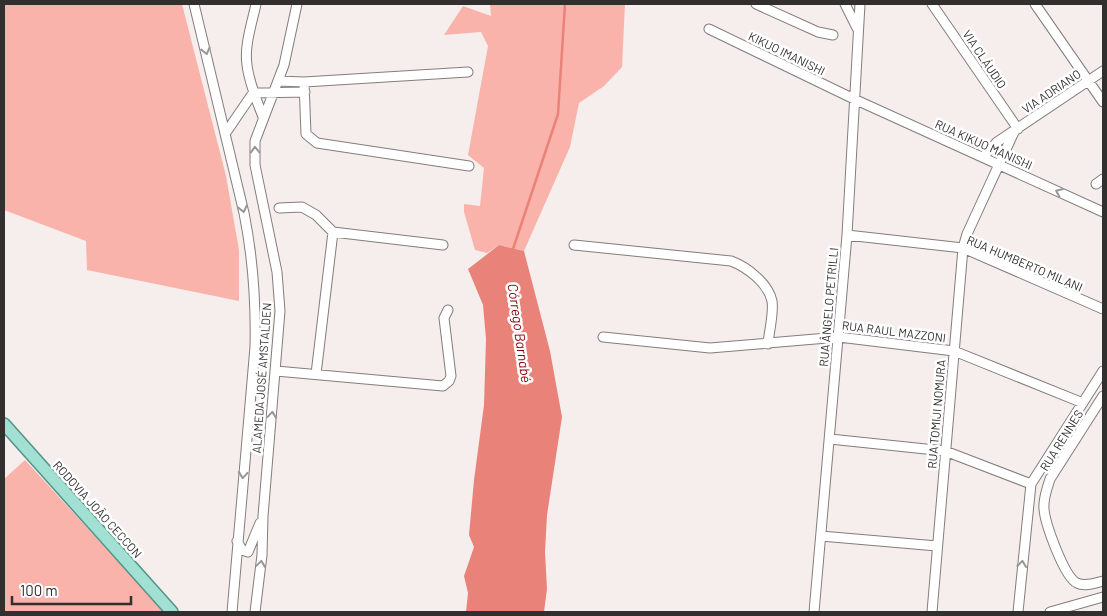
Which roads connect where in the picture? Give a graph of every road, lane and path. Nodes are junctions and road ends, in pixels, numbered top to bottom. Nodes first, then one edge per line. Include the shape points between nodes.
1 (194, 4) edge
2 (256, 4) edge
3 (297, 4) edge
4 (756, 4) edge
5 (844, 4) edge
6 (860, 4) edge
7 (932, 4) edge
8 (1035, 4) edge
9 (709, 29) dead end
10 (857, 29) junction
11 (833, 35) dead end
12 (1103, 71) edge
13 (468, 72) dead end
14 (278, 81) junction
15 (1088, 81) junction
16 (304, 82) junction
17 (274, 92) junction
18 (305, 92) junction
19 (254, 94) junction
20 (854, 99) junction
21 (1103, 102) edge
22 (263, 117) junction
23 (1016, 130) junction
24 (225, 134) junction
25 (983, 157) junction
26 (998, 164) junction
27 (469, 166) dead end
28 (279, 208) dead end
29 (1103, 212) edge
30 (333, 232) junction
31 (847, 235) junction
32 (443, 245) dead end
33 (574, 245) dead end
34 (964, 248) junction
35 (448, 310) dead end
36 (1103, 310) edge
37 (603, 337) dead end
38 (839, 337) junction
39 (768, 344) junction
40 (954, 351) junction
41 (276, 370) junction
42 (1103, 371) edge
43 (316, 374) junction
44 (1103, 396) edge
45 (1083, 403) junction
46 (4, 424) edge
47 (830, 439) junction
48 (945, 451) junction
49 (1031, 484) junction
50 (263, 516) junction
51 (821, 536) junction
52 (237, 541) junction
53 (937, 546) junction
54 (1103, 581) edge
55 (1103, 597) edge
56 (172, 612) edge
57 (232, 612) edge
58 (255, 612) edge
59 (814, 612) edge
60 (932, 612) edge
61 (1018, 612) edge
62 (1050, 612) edge

1 -> 24 street
2 - 19 street via 247,48 247,66
3 - 14 street, ALAMEDA JOSÉ AMSTALDEN
4 - 11 street via 818,32
5 - 10 street
6 - 10 street, RUA ÂNGELO PETRILLI
7 - 23 street, VIA CLÁUDIO
8 - 15 street
9 - 20 street, KIKUO IMANISHI
10 - 20 street, RUA ÂNGELO PETRILLI
12 - 15 street, VIA ADRIANO
13 - 16 street
14 - 16 street
14 - 17 street, ALAMEDA JOSÉ AMSTALDEN
15 - 21 street
15 - 23 street, VIA ADRIANO
16 - 18 street
17 - 18 street
17 - 19 street
17 - 22 street, ALAMEDA JOSÉ AMSTALDEN
18 - 27 street via 306,134 317,144
19 - 22 street
19 - 24 street
20 - 25 street, RUA KIKUO MANISHI
20 - 31 street, RUA ÂNGELO PETRILLI
41 -> 22 street, ALAMEDA JOSÉ AMSTALDEN via 280,311 277,272 255,165 255,142
23 - 25 street, VIA ADRIANO via 997,142
23 - 26 street, VIA ADRIANO
24 -> 52 street via 250,243 255,306 255,347
25 - 26 street, RUA KIKUO MANISHI
29 -> 26 street, RUA KIKUO MANISHI
26 - 34 street, RUA TOMIJI NOMURA
28 - 30 street via 302,208 316,215
30 - 32 street
30 - 43 street
31 - 34 street, RUA HUMBERTO MILANI
31 - 38 street, RUA ÂNGELO PETRILLI
33 - 39 street via 731,261 745,267 768,291 772,302
34 - 36 street, RUA HUMBERTO MILANI
34 - 40 street, RUA TOMIJI NOMURA
35 - 43 street via 444,318 451,376 443,386
37 - 39 street, RUA RAUL MAZZONI via 710,348
38 - 39 street, RUA RAUL MAZZONI
38 - 40 street, RUA RAUL MAZZONI
38 - 47 street, RUA ÂNGELO PETRILLI
40 - 45 street, RUA RAUL MAZZONI
40 - 48 street, RUA TOMIJI NOMURA
41 - 43 street
50 -> 41 street, ALAMEDA JOSÉ AMSTALDEN
42 - 45 street
44 - 54 street, RUA RENNES via 1050,479 1044,508 1046,523 1066,574 1079,584
45 - 49 street
46 - 56 main road, RODOVIA JOÃO CECCON
47 - 48 street
47 - 51 street, RUA ÂNGELO PETRILLI
48 - 49 street
48 - 53 street, RUA TOMIJI NOMURA
61 -> 49 street
50 - 52 street via 248,552 242,550
58 -> 50 street, ALAMEDA JOSÉ AMSTALDEN
51 - 53 street
51 - 59 street, RUA ÂNGELO PETRILLI
52 - 57 street
53 - 60 street, RUA TOMIJI NOMURA
55 - 62 street

